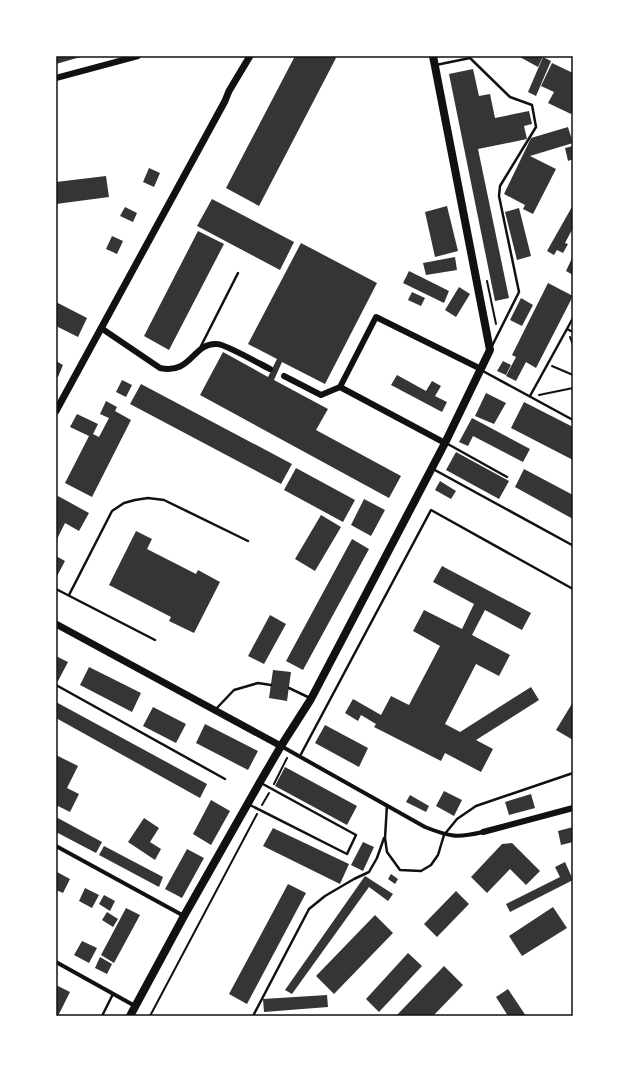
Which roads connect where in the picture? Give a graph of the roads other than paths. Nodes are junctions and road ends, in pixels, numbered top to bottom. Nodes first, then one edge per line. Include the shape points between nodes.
1 (138, 56) edge
2 (250, 56) edge
3 (433, 56) edge
4 (435, 65) junction
5 (56, 78) edge
6 (238, 273) dead end
7 (573, 318) edge
8 (101, 328) junction
9 (567, 329) junction
10 (573, 332) edge
11 (199, 350) junction
12 (490, 350) junction
13 (270, 369) dead end
14 (481, 369) junction
15 (284, 376) dead end
16 (340, 387) junction
17 (530, 397) junction
18 (56, 411) edge
19 (573, 420) edge
20 (445, 442) junction
21 (432, 468) junction
22 (507, 476) dead end
23 (248, 541) dead end
24 (573, 544) edge
25 (56, 588) edge
26 (573, 589) edge
27 (69, 595) junction
28 (56, 624) edge
29 (154, 640) dead end
30 (56, 685) edge
31 (271, 685) dead end
32 (288, 688) dead end
33 (311, 699) junction
34 (214, 710) junction
35 (280, 746) junction
36 (300, 756) junction
37 (573, 773) edge
38 (224, 779) dead end
39 (260, 782) junction
40 (248, 803) junction
41 (387, 805) junction
42 (573, 808) edge
43 (483, 832) joint
44 (444, 835) junction
45 (385, 838) junction
46 (56, 846) edge
47 (184, 916) junction
48 (56, 962) edge
49 (113, 994) junction
50 (135, 1006) junction
51 (102, 1016) edge
52 (130, 1016) edge
53 (253, 1016) edge

1 - 5 street
2 - 8 main road
3 - 4 main road
4 - 12 main road
4 - 12 lane via 470,58 510,97 532,105 536,127 500,186 499,196 519,292
6 - 11 lane
7 - 9 lane
8 - 11 street via 164,369 180,368
8 - 18 main road
9 - 10 lane
9 - 17 lane
11 - 13 street via 209,344 219,344
12 - 14 main road
14 - 16 street via 376,317
14 - 17 lane
14 - 20 main road
15 - 16 street via 321,394
16 - 20 street
17 - 19 lane
20 - 21 main road
20 - 22 lane
21 - 24 lane
21 - 33 main road
23 - 27 lane via 164,500 148,498 124,503 112,511
25 - 27 lane
26 - 36 lane via 431,510
27 - 29 lane
28 - 34 main road
30 - 38 lane
31 - 34 lane via 258,683 234,690
32 - 33 lane
33 - 35 main road
34 - 35 main road
35 - 36 street
35 - 39 main road
36 - 41 street
37 - 44 lane via 476,806 457,819
39 - 40 main road
39 - 40 lane via 356,835 347,854
40 - 47 main road
41 - 44 street
41 - 45 lane
42 - 43 street
43 - 44 street via 464,836
44 - 45 lane via 438,855 431,865 421,871 400,870 387,852
45 - 53 lane via 369,872 325,896 310,910
46 - 47 street
47 - 50 main road
48 - 49 street
49 - 50 street
49 - 51 lane
50 - 52 main road

